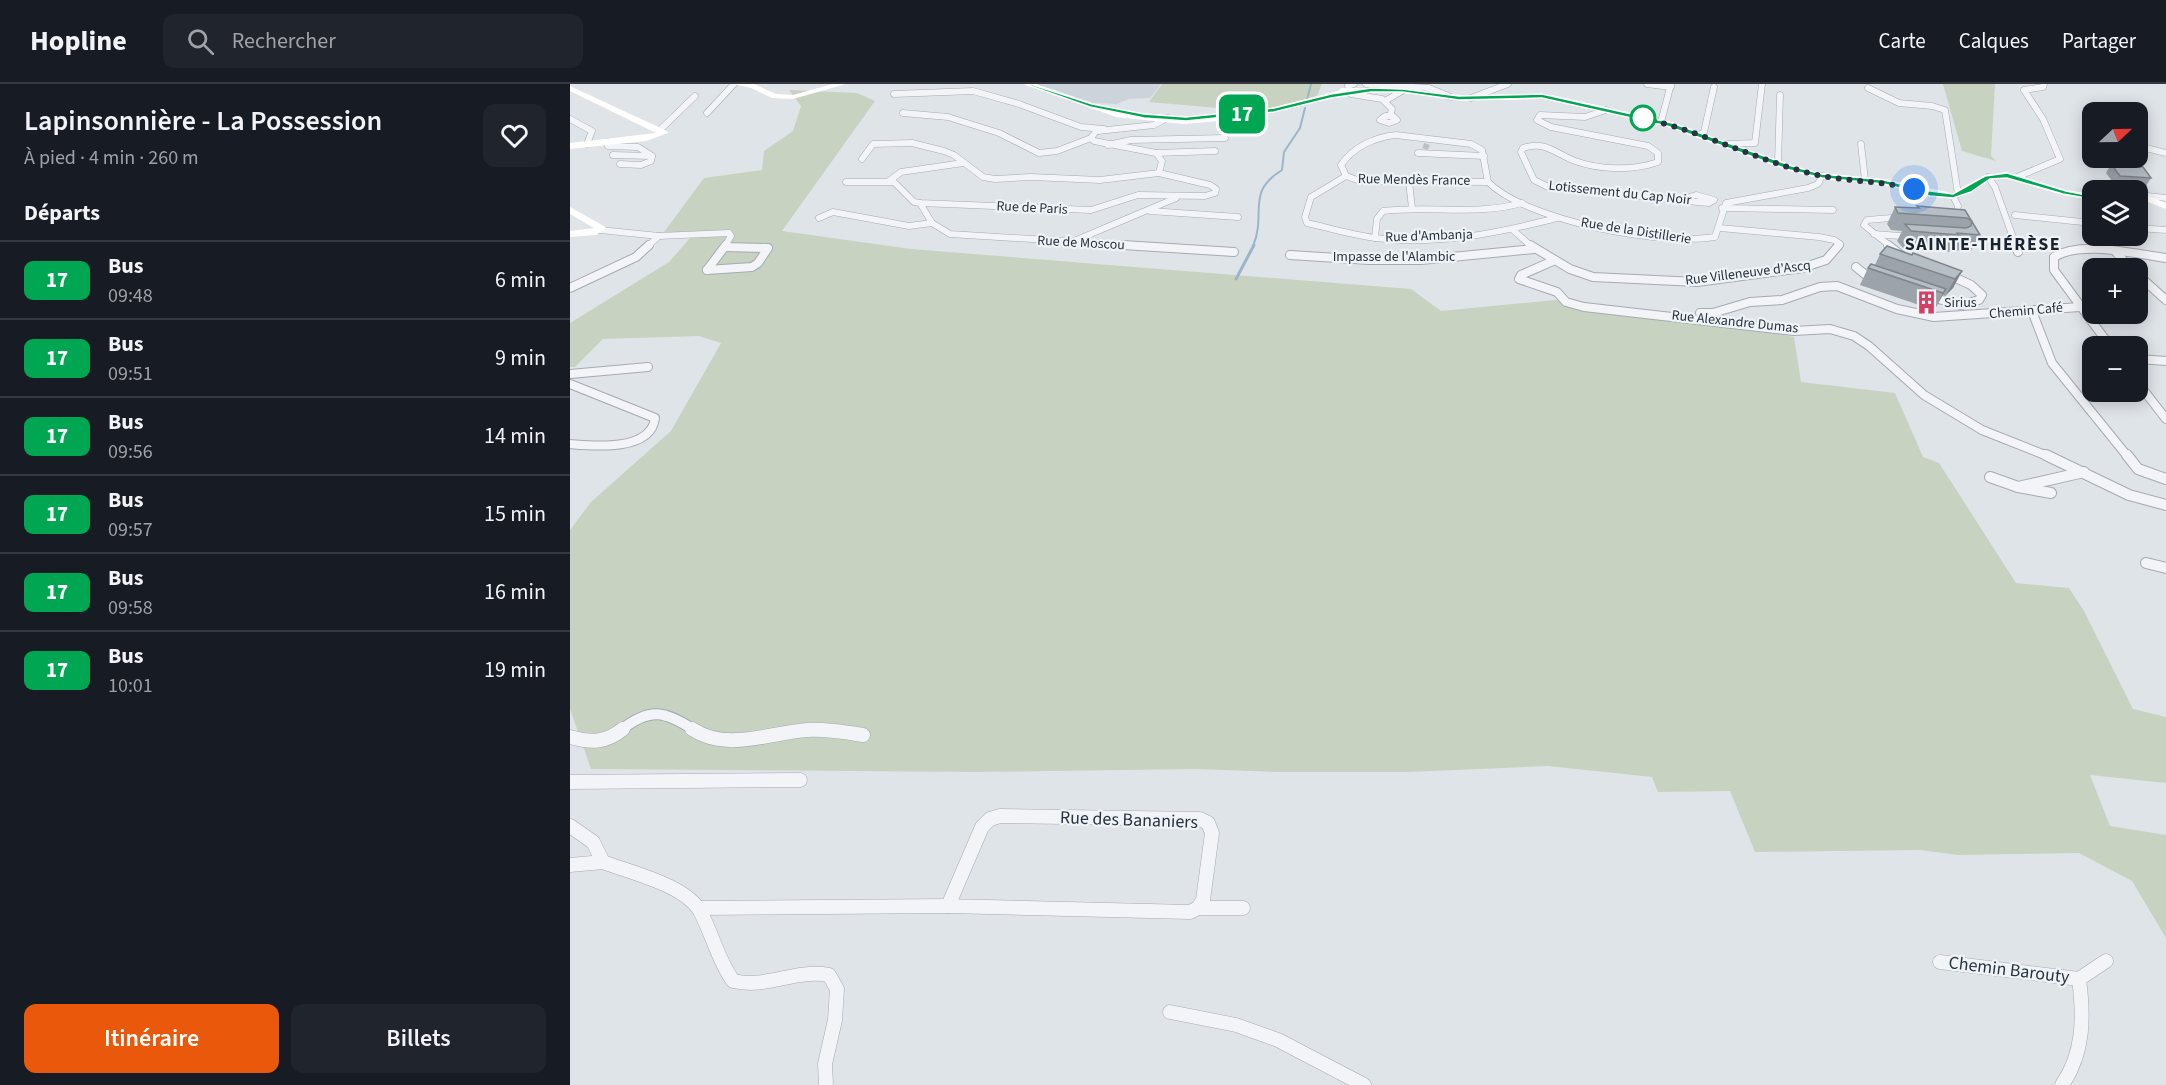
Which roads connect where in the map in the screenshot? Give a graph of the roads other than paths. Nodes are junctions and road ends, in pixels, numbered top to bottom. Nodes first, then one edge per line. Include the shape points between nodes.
1 (736, 84) edge
2 (842, 84) edge
3 (1028, 84) edge
4 (1482, 84) edge
5 (1508, 84) edge
6 (1647, 84) edge
7 (1762, 84) edge
8 (2044, 84) edge
9 (1671, 85) edge
10 (1369, 87) edge
11 (1714, 87) dead end
12 (570, 88) edge
13 (1868, 88) dead end
14 (1335, 90) edge
15 (1402, 91) junction
16 (1489, 92) junction
17 (894, 94) dead end
18 (1780, 95) dead end
19 (695, 96) dead end
20 (1451, 97) junction
21 (1471, 98) junction
22 (1386, 101) junction
23 (1606, 110) junction
24 (707, 113) dead end
25 (903, 113) dead end
26 (570, 119) edge
27 (1166, 120) junction
28 (1661, 122) junction
29 (570, 126) edge
30 (585, 127) junction
31 (1082, 127) junction
32 (661, 129) junction
33 (1104, 129) junction
34 (1701, 134) junction
35 (1093, 135) junction
36 (1396, 135) junction
37 (1225, 138) dead end
38 (608, 142) junction
39 (587, 144) junction
40 (1728, 144) junction
41 (1861, 144) dead end
42 (1108, 145) junction
43 (570, 146) edge
44 (1425, 148) junction
45 (2148, 148) edge
46 (1215, 151) dead end
47 (1156, 153) junction
48 (2166, 153) edge
49 (613, 155) dead end
50 (652, 156) junction
51 (1484, 156) junction
52 (862, 159) dead end
53 (963, 163) junction
54 (1778, 163) junction
55 (621, 164) dead end
56 (1159, 173) junction
57 (1346, 176) junction
58 (1822, 176) junction
59 (1988, 177) junction
60 (2018, 177) junction
61 (1865, 180) junction
62 (889, 181) junction
63 (846, 182) dead end
64 (1409, 182) junction
65 (1488, 182) junction
66 (1182, 195) junction
67 (1956, 195) junction
68 (2082, 195) edge
69 (2148, 196) edge
70 (1690, 198) dead end
71 (2166, 198) edge
72 (2148, 199) edge
73 (920, 203) junction
74 (1522, 203) junction
75 (2166, 206) edge
76 (1412, 208) junction
77 (1722, 208) junction
78 (570, 210) edge
79 (1147, 210) junction
80 (1833, 210) dead end
81 (1935, 215) edge
82 (2015, 215) dead end
83 (1238, 217) dead end
84 (1910, 217) edge
85 (819, 218) dead end
86 (1557, 218) junction
87 (932, 222) junction
88 (2082, 222) edge
89 (1720, 228) junction
90 (2148, 229) edge
91 (600, 230) junction
92 (1513, 230) junction
93 (2166, 231) edge
94 (570, 234) edge
95 (1874, 234) junction
96 (659, 236) junction
97 (1917, 237) edge
98 (1374, 238) junction
99 (1072, 242) junction
100 (725, 247) junction
101 (1534, 249) junction
102 (1234, 252) dead end
103 (2018, 252) dead end
104 (2116, 252) junction
105 (1290, 255) dead end
106 (2121, 258) edge
107 (2166, 258) edge
108 (1553, 261) junction
109 (1913, 262) edge
110 (1856, 267) dead end
111 (1940, 272) edge
112 (1884, 282) edge
113 (2148, 284) edge
114 (570, 288) edge
115 (1924, 295) edge
116 (2166, 300) edge
117 (2080, 307) junction
118 (2032, 311) junction
119 (1641, 312) junction
120 (2102, 336) edge
121 (2148, 360) edge
122 (2166, 361) edge
123 (648, 367) dead end
124 (570, 374) edge
125 (570, 384) edge
126 (2148, 395) edge
127 (2166, 419) edge
128 (570, 444) edge
129 (2084, 472) junction
130 (1990, 477) dead end
131 (2166, 479) edge
132 (2018, 487) junction
133 (2051, 493) dead end
134 (2166, 505) edge
135 (2146, 563) dead end
136 (2166, 567) edge
137 (863, 735) dead end
138 (570, 737) edge
139 (800, 780) dead end
140 (570, 782) edge
141 (570, 826) edge
142 (603, 862) junction
143 (570, 865) edge
144 (948, 906) junction
145 (699, 908) junction
146 (1198, 908) junction
147 (1243, 908) dead end
148 (2106, 961) dead end
149 (1940, 962) dead end
150 (2079, 979) junction
151 (1170, 1012) dead end
152 (826, 1085) edge
153 (1364, 1085) edge
154 (2062, 1085) edge

1 - 2 main road via 753,86 775,96 793,97
1 - 24 street
3 - 27 main road via 1119,115
4 - 16 street
5 - 16 street
6 - 9 street
7 - 40 street via 1755,143
8 - 60 street via 2024,90 2043,119 2060,159
9 - 28 street
10 - 14 main road
10 - 15 main road
10 - 20 street via 1429,88
11 - 34 street
12 - 32 main road
13 - 67 street via 1894,102 1945,110
14 - 22 street
14 - 27 main road via 1274,110 1216,120
15 - 20 main road
15 - 22 street
16 - 21 street
17 - 31 street via 981,92
18 - 54 street
19 - 32 street
20 - 21 main road
21 - 23 main road via 1542,96
22 - 36 street via 1392,109 1390,119
23 - 28 main road
23 - 70 street, Lotissement du Cap Noir via 1585,117 1540,115 1537,120 1551,127 1648,146 1658,153 1658,162 1633,168 1583,163 1552,148 1533,144 1521,152 1534,180 1548,187
25 - 35 street via 939,116 999,133 1039,153 1057,151
26 - 30 street
27 - 33 street via 1152,126
28 - 34 main road
29 - 30 street
30 - 39 street via 592,131
31 - 33 street
31 - 35 street
32 - 38 main road via 664,133 659,136
33 - 35 street
34 - 40 main road
35 - 42 street via 1094,141
36 - 44 street
36 - 57 street, Rue Mendès France via 1345,158 1341,165
37 - 42 street via 1131,140
38 - 39 main road
38 - 50 street via 608,146 640,147
39 - 43 main road
40 - 54 main road
41 - 61 street
42 - 47 street
44 - 51 street
44 - 51 street via 1475,146
45 - 48 street
46 - 47 street
47 - 56 street via 1162,161
49 - 50 street
50 - 55 street via 644,165
51 - 65 street
52 - 53 street, Rue de Paris via 873,144 903,142 944,151
53 - 56 street, Rue de Paris via 983,177 995,179 1100,180
53 - 62 street via 901,172
54 - 58 main road
56 - 66 street, Rue de Paris via 1210,184 1216,189 1205,196
57 - 64 street, Rue Mendès France via 1360,181
57 - 98 street, Rue d'Ambanja via 1311,197 1304,220
58 - 61 main road
58 - 77 street via 1813,186 1730,201
59 - 60 main road
59 - 67 main road
59 - 103 street
60 - 68 main road
61 - 67 main road
62 - 63 street
62 - 73 street
64 - 65 street, Rue Mendès France
64 - 76 street
65 - 74 street, Rue de la Distillerie via 1500,193
66 - 73 street, Rue de Paris via 1138,195 1091,210
66 - 79 street, Rue de Paris
67 - 81 street via 1957,211
69 - 71 street
72 - 75 main road
73 - 87 street
74 - 76 street via 1496,208
74 - 86 street, Rue de la Distillerie
76 - 98 street via 1383,211 1377,219
77 - 80 street
77 - 89 street
78 - 91 main road via 601,226
79 - 83 street
79 - 99 street, Rue de Paris
82 - 88 street
84 - 95 street via 1867,220 1864,225
85 - 87 street via 833,212 909,226
86 - 89 street, Rue de la Distillerie via 1624,232 1696,240 1715,237
86 - 92 street
87 - 99 street, Rue de Moscou via 945,232 958,235
89 - 108 street, Rue Villeneuve d'Ascq via 1819,237 1840,244 1826,260 1811,266 1697,282 1593,277
90 - 93 street
91 - 94 main road
91 - 96 street
92 - 98 street, Rue d'Ambanja via 1419,239
92 - 101 street, Rue Villeneuve d'Ascq
95 - 97 street
95 - 109 street
96 - 100 street via 729,233
96 - 114 street via 636,257
99 - 102 street, Rue de Moscou
100 - 100 street via 768,248 752,267 707,270
101 - 105 street, Impasse de l'Alambic via 1421,260
101 - 108 street, Rue Villeneuve d'Ascq
104 - 106 street
104 - 107 street, Chemin Café
104 - 117 street, Chemin Café via 2072,249 2054,256 2054,270
108 - 119 street, Rue Alexandre Dumas via 1521,275 1520,279 1557,292 1572,304
110 - 112 street
111 - 115 street via 1971,285 1982,296 1961,305
113 - 116 street
117 - 118 street, Chemin Café
117 - 120 street
118 - 119 street, Chemin Café via 1934,317 1897,309 1837,286 1713,313
118 - 131 street via 2052,363 2139,469
119 - 129 street, Rue Alexandre Dumas via 1794,331 1830,328 1854,336 1946,410 1999,438
121 - 122 street
123 - 124 street
125 - 128 street via 655,418 648,431 625,444
126 - 127 street
129 - 132 street
129 - 134 street, Rue Alexandre Dumas via 2129,495
130 - 132 street
132 - 133 street
135 - 136 street
137 - 138 street via 825,729 721,740 702,736 679,719 656,713 645,715 597,744
139 - 140 street
141 - 142 street via 592,840
142 - 143 street
142 - 145 street via 683,892
144 - 145 street
144 - 146 street via 1190,912
144 - 146 street, Rue des Bananiers via 982,827 1000,816 1200,819 1208,823 1212,833 1203,900
145 - 152 street via 732,981 750,985 811,972 829,975 837,989 825,1064
146 - 147 street
148 - 150 street, Chemin Barouty
149 - 150 street, Chemin Barouty
150 - 154 street, Chemin Barouty via 2083,1005 2077,1059
151 - 153 street via 1236,1025 1278,1040

